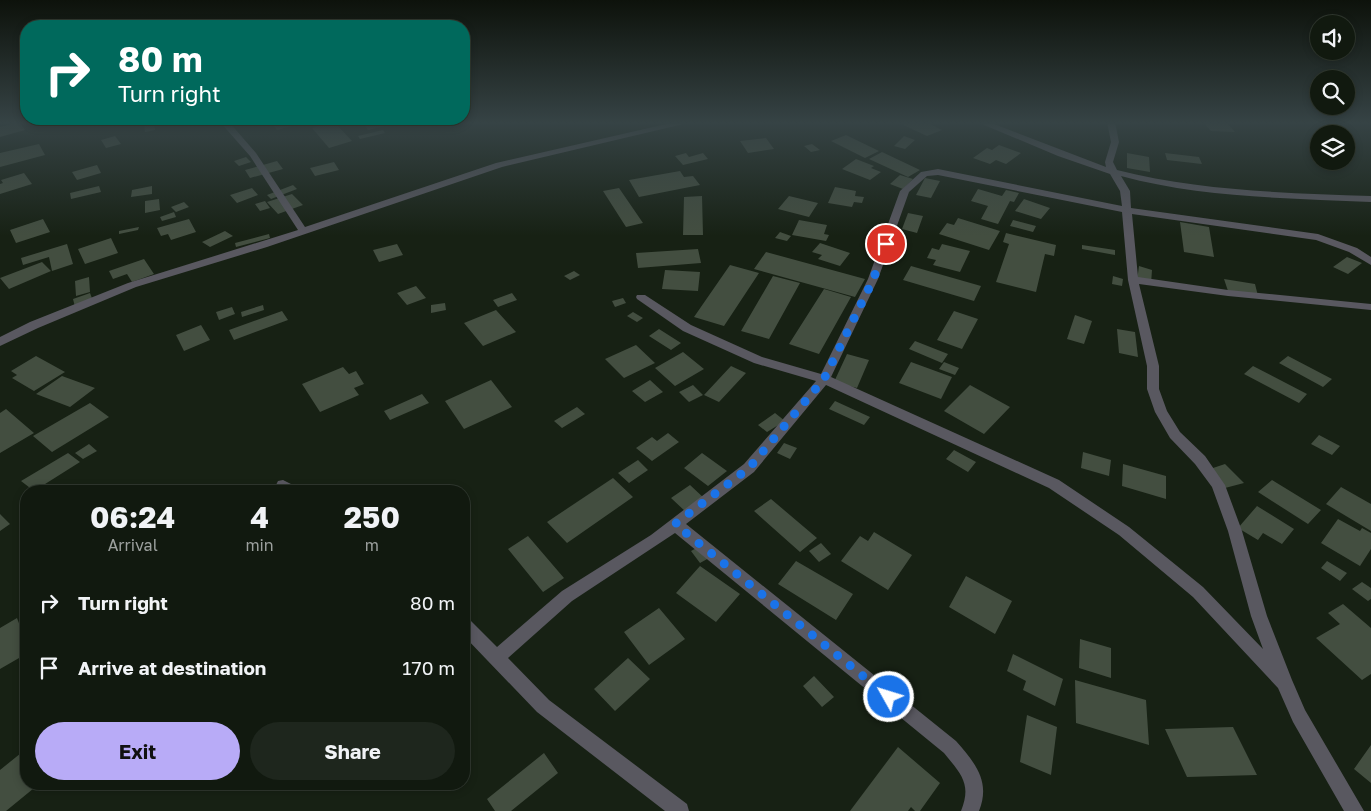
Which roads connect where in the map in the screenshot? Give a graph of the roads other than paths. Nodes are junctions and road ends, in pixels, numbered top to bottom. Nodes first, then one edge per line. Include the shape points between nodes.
1 (256, 160) edge
2 (522, 160) edge
3 (1082, 160) edge
4 (1110, 160) edge
5 (1111, 171) junction
6 (1371, 198) edge
7 (1128, 210) junction
8 (302, 231) junction
9 (1371, 262) edge
10 (1134, 280) junction
11 (641, 297) dead end
12 (1371, 307) edge
13 (0, 342) edge
14 (824, 379) junction
15 (675, 524) junction
16 (470, 632) edge
17 (496, 658) junction
18 (1284, 682) junction
19 (680, 811) edge
20 (970, 811) edge
21 (1355, 811) edge

1 - 8 street
2 - 8 street
3 - 5 street
4 - 5 street
5 - 6 street via 1214,189
5 - 7 street via 1125,191
7 - 9 street via 1318,237 1353,250
7 - 10 street
7 - 14 street via 946,174 924,174 905,191 873,280
8 - 13 street via 132,286
10 - 12 street
10 - 18 street via 1153,366 1153,389 1161,412 1218,485 1259,616
11 - 14 street via 687,328 758,360
14 - 15 street via 749,468
14 - 18 street via 1054,484 1124,531 1198,592
15 - 17 street via 568,596
15 - 20 street via 950,747 971,772 976,799
16 - 17 street
17 - 19 street via 543,706
18 - 21 street via 1299,716

